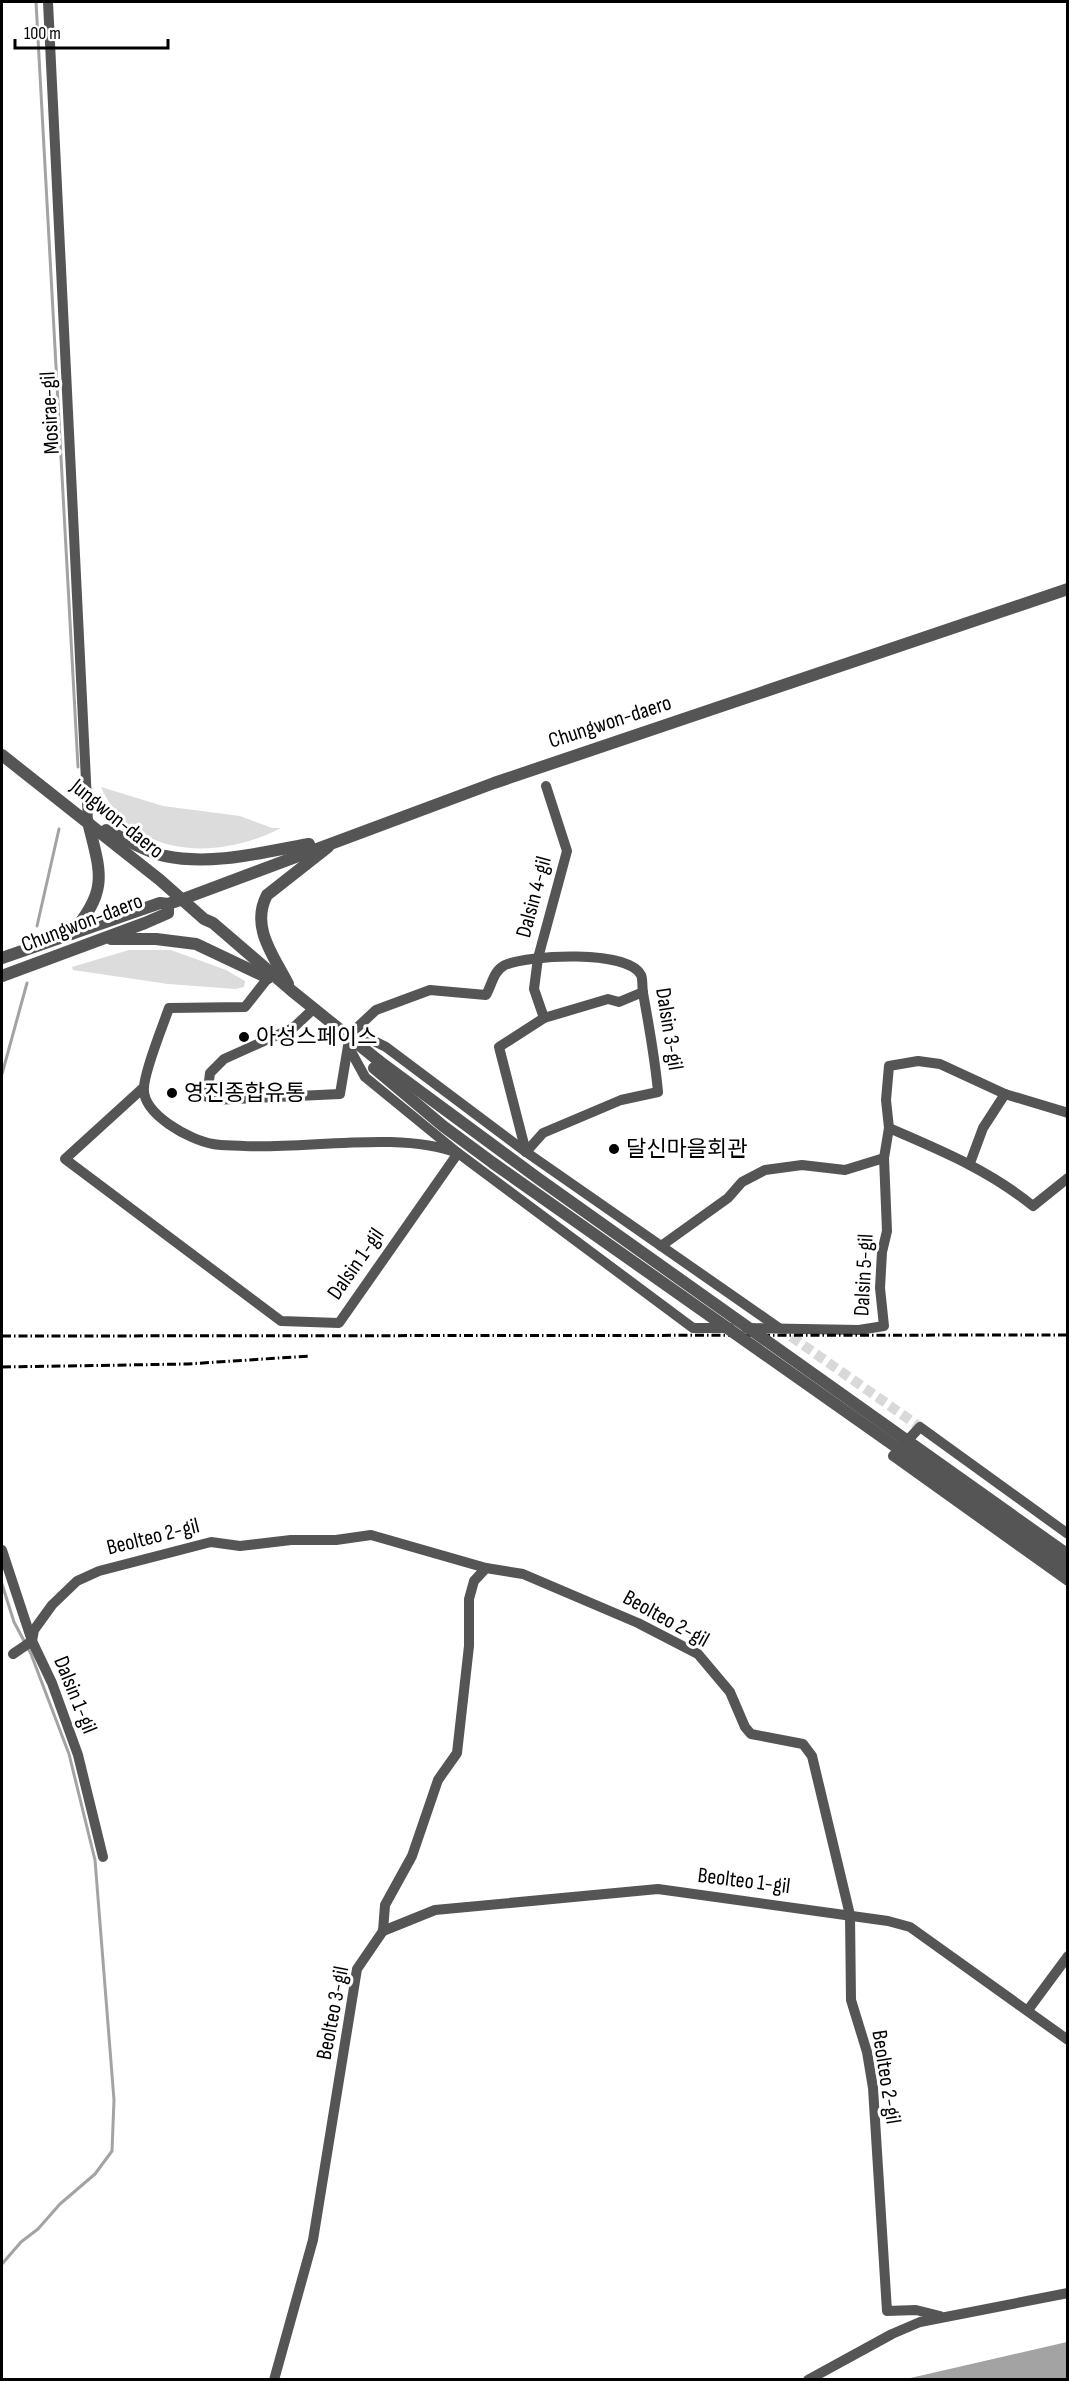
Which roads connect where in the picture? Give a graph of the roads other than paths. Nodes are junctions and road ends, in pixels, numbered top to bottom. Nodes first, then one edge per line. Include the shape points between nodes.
1 (48, 2) edge
2 (1068, 589) edge
3 (2, 755) edge
4 (546, 786) dead end
5 (88, 822) junction
6 (340, 838) junction
7 (183, 899) junction
8 (168, 904) junction
9 (204, 919) junction
10 (70, 934) junction
11 (104, 939) junction
12 (2, 958) edge
13 (538, 958) junction
14 (2, 976) edge
15 (268, 978) junction
16 (291, 991) junction
17 (643, 992) junction
18 (309, 1013) junction
19 (544, 1018) junction
20 (348, 1042) junction
21 (377, 1065) junction
22 (143, 1088) junction
23 (1005, 1094) junction
24 (1068, 1113) edge
25 (889, 1128) junction
26 (526, 1152) junction
27 (458, 1153) junction
28 (884, 1158) junction
29 (970, 1163) junction
30 (1068, 1178) edge
31 (661, 1246) junction
32 (779, 1328) junction
33 (1068, 1534) edge
34 (2, 1550) edge
35 (1068, 1555) edge
36 (486, 1568) junction
37 (1068, 1568) edge
38 (1068, 1581) edge
39 (32, 1641) junction
40 (14, 1654) dead end
41 (103, 1857) dead end
42 (850, 1915) junction
43 (383, 1930) junction
44 (1068, 1956) edge
45 (1028, 2010) junction
46 (1068, 2040) edge
47 (1068, 2292) edge
48 (940, 2316) junction
49 (273, 2379) edge
50 (808, 2379) edge

1 - 5 street, Mosirae-gil
2 - 6 street, Chungwon-daero
3 - 5 street, Jungwon-daero
4 - 13 street, Dalsin 4-gil via 567,850
5 - 6 street via 163,856 197,859 255,854
5 - 7 street, Jungwon-daero
5 - 10 street via 100,884 96,900
6 - 7 street, Chungwon-daero
6 - 16 street via 267,895 262,906 263,936
7 - 8 street, Chungwon-daero
7 - 9 street, Jungwon-daero
8 - 10 street, Chungwon-daero via 160,903
8 - 11 street, Chungwon-daero via 165,914
9 - 15 street, Jungwon-daero via 206,927
9 - 16 street, Jungwon-daero via 213,922
10 - 12 street, Chungwon-daero
11 - 14 street, Chungwon-daero
11 - 15 street via 196,944
13 - 17 street, Dalsin 3-gil via 588,955 634,968 641,975
13 - 19 street, Dalsin 4-gil via 534,989
13 - 20 street, Dalsin 3-gil via 505,965 495,973 486,995 430,990 376,1010
15 - 18 street, Jungwon-daero
15 - 22 street, Dalsin 1-gil via 244,1007 169,1008
16 - 20 street, Jungwon-daero
17 - 19 street via 619,1002 608,999
17 - 26 street, Dalsin 3-gil via 658,1092 621,1100 543,1133
18 - 20 street, Jungwon-daero
18 - 20 street via 293,1028 224,1059 210,1073 207,1097 214,1100 340,1094
19 - 26 street via 499,1047
20 - 21 street, Jungwon-daero
20 - 26 street via 372,1040 386,1047
20 - 27 street via 365,1077
21 - 35 street, bridge
21 - 37 street, bridge via 443,1126 493,1163
22 - 27 street via 151,1108 167,1122 182,1133 213,1144 264,1147 360,1142 440,1146
22 - 27 street, Dalsin 1-gil via 65,1159 281,1321 339,1323
23 - 24 street, Dalsin 5-gil
23 - 25 street, Dalsin 5-gil via 940,1064 918,1061 889,1066 885,1100
23 - 29 street via 983,1128
25 - 28 street, Dalsin 5-gil
25 - 29 street
26 - 31 street
27 - 32 street via 693,1328
28 - 31 street via 845,1170 802,1165 765,1170 742,1182 728,1198
28 - 32 street, Dalsin 5-gil via 887,1231 880,1288 884,1326 860,1330
29 - 30 street via 1033,1206
31 - 32 street
33 - 38 street via 920,1426 893,1456
34 - 39 street, Dalsin 1-gil
36 - 39 street, Beolteo 2-gil via 371,1535 240,1546 211,1542 99,1571 77,1581 52,1605 34,1630
36 - 42 street, Beolteo 2-gil via 523,1574 550,1584 698,1654 730,1692 751,1734 803,1744 812,1756
36 - 43 street, Beolteo 3-gil via 474,1581 470,1599 458,1753 438,1780 412,1856 385,1905
39 - 40 street
39 - 41 street, Dalsin 1-gil via 78,1755
42 - 43 street, Beolteo 1-gil via 658,1889 435,1910
42 - 45 street, Beolteo 1-gil via 910,1927
42 - 48 street, Beolteo 2-gil via 851,2000 873,2088 887,2311 916,2310
43 - 49 street, Beolteo 3-gil via 357,1969 313,2240
44 - 45 street
45 - 46 street, Beolteo 1-gil
47 - 48 street
48 - 50 street via 892,2334

